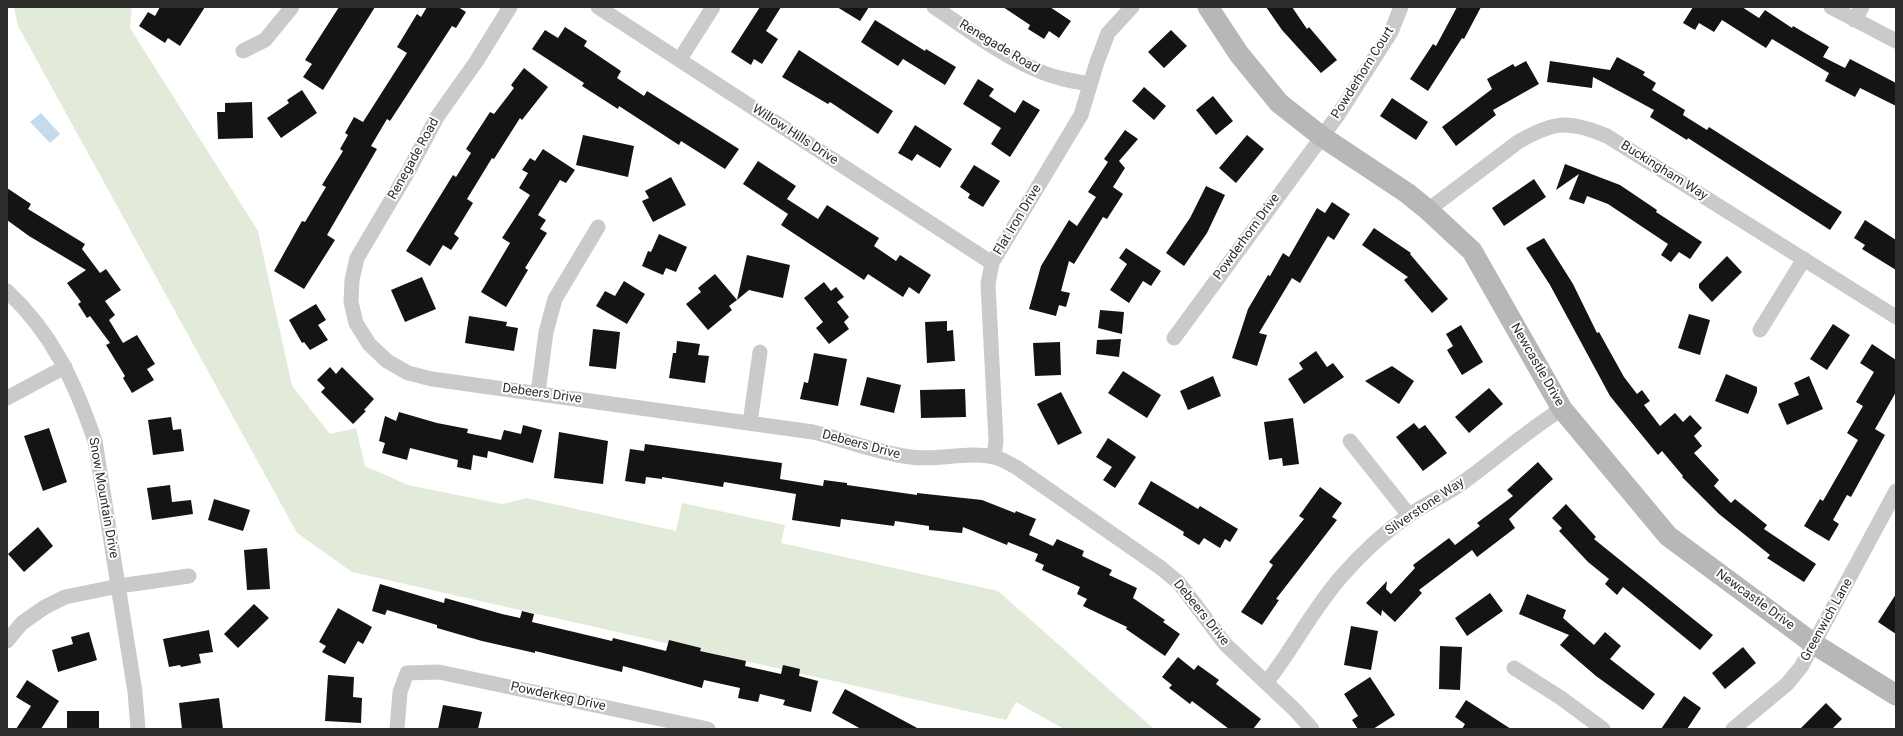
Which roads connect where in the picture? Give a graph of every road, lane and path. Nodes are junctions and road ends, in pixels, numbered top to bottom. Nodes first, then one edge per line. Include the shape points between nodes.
1 (292, 7) edge
2 (510, 7) edge
3 (598, 7) edge
4 (713, 7) edge
5 (934, 7) edge
6 (1132, 7) edge
7 (1208, 7) edge
8 (1401, 7) edge
9 (1831, 7) edge
10 (1858, 13) edge
11 (1896, 41) edge
12 (243, 52) dead end
13 (680, 59) junction
14 (1090, 84) junction
15 (1321, 136) junction
16 (1428, 210) junction
17 (598, 227) dead end
18 (1804, 259) junction
19 (992, 263) junction
20 (7, 290) edge
21 (1896, 317) edge
22 (356, 323) joint
23 (1760, 330) dead end
24 (1174, 338) dead end
25 (760, 352) dead end
26 (65, 367) junction
27 (538, 394) junction
28 (7, 398) edge
29 (1562, 409) junction
30 (750, 423) junction
31 (1350, 441) dead end
32 (994, 457) junction
33 (1896, 491) edge
34 (1409, 515) junction
35 (188, 576) dead end
36 (119, 586) junction
37 (7, 641) edge
38 (1814, 644) junction
39 (1514, 668) dead end
40 (1266, 683) junction
41 (1896, 695) edge
42 (138, 729) edge
43 (397, 729) edge
44 (708, 729) edge
45 (1312, 729) edge
46 (1603, 729) edge
47 (1733, 729) edge

1 - 12 street via 265,40
2 - 22 street, Renegade Road via 476,62 437,117 357,258 351,302
3 - 13 street, Willow Hills Drive
4 - 13 street
5 - 14 street, Renegade Road via 1010,57 1035,70 1058,78
6 - 14 street, Flat Iron Drive via 1108,33
7 - 15 street, Newcastle Drive via 1260,82 1279,103
8 - 15 street, Powderhorn Court via 1391,32 1338,115
9 - 10 street
10 - 11 street
13 - 19 street, Willow Hills Drive
14 - 19 street, Flat Iron Drive via 1081,115
15 - 16 street, Newcastle Drive via 1400,188
15 - 24 street, Powderhorn Drive
16 - 18 street, Buckingham Way via 1518,142 1532,134 1562,124 1584,127 1607,136
16 - 29 street, Newcastle Drive via 1472,251
17 - 27 street via 555,299 546,332
18 - 21 street, Buckingham Way
18 - 23 street
19 - 32 street, Flat Iron Drive via 988,284 996,441
20 - 26 street, Snow Mountain Drive via 43,330
22 - 27 street, Debeers Drive via 369,344 387,361 408,373 432,379
25 - 30 street
26 - 28 street
26 - 36 street, Snow Mountain Drive via 82,403 95,441
27 - 30 street, Debeers Drive
29 - 34 street, Silverstone Way via 1526,433 1461,484
29 - 38 street, Newcastle Drive via 1668,536
30 - 32 street, Debeers Drive via 813,432 887,454 914,458
31 - 34 street
32 - 40 street, Debeers Drive via 1021,470 1161,568 1179,583 1224,644
33 - 38 street, Greenwich Lane
34 - 40 street, Silverstone Way via 1389,530 1341,577 1324,597
35 - 36 street
36 - 37 street via 65,597 22,623
36 - 42 street, Snow Mountain Drive
38 - 41 street, Newcastle Drive
38 - 47 street, Greenwich Lane via 1801,667 1787,684
39 - 46 street
40 - 45 street, Debeers Drive
43 - 44 street, Powderkeg Drive via 400,692 407,673 439,672

